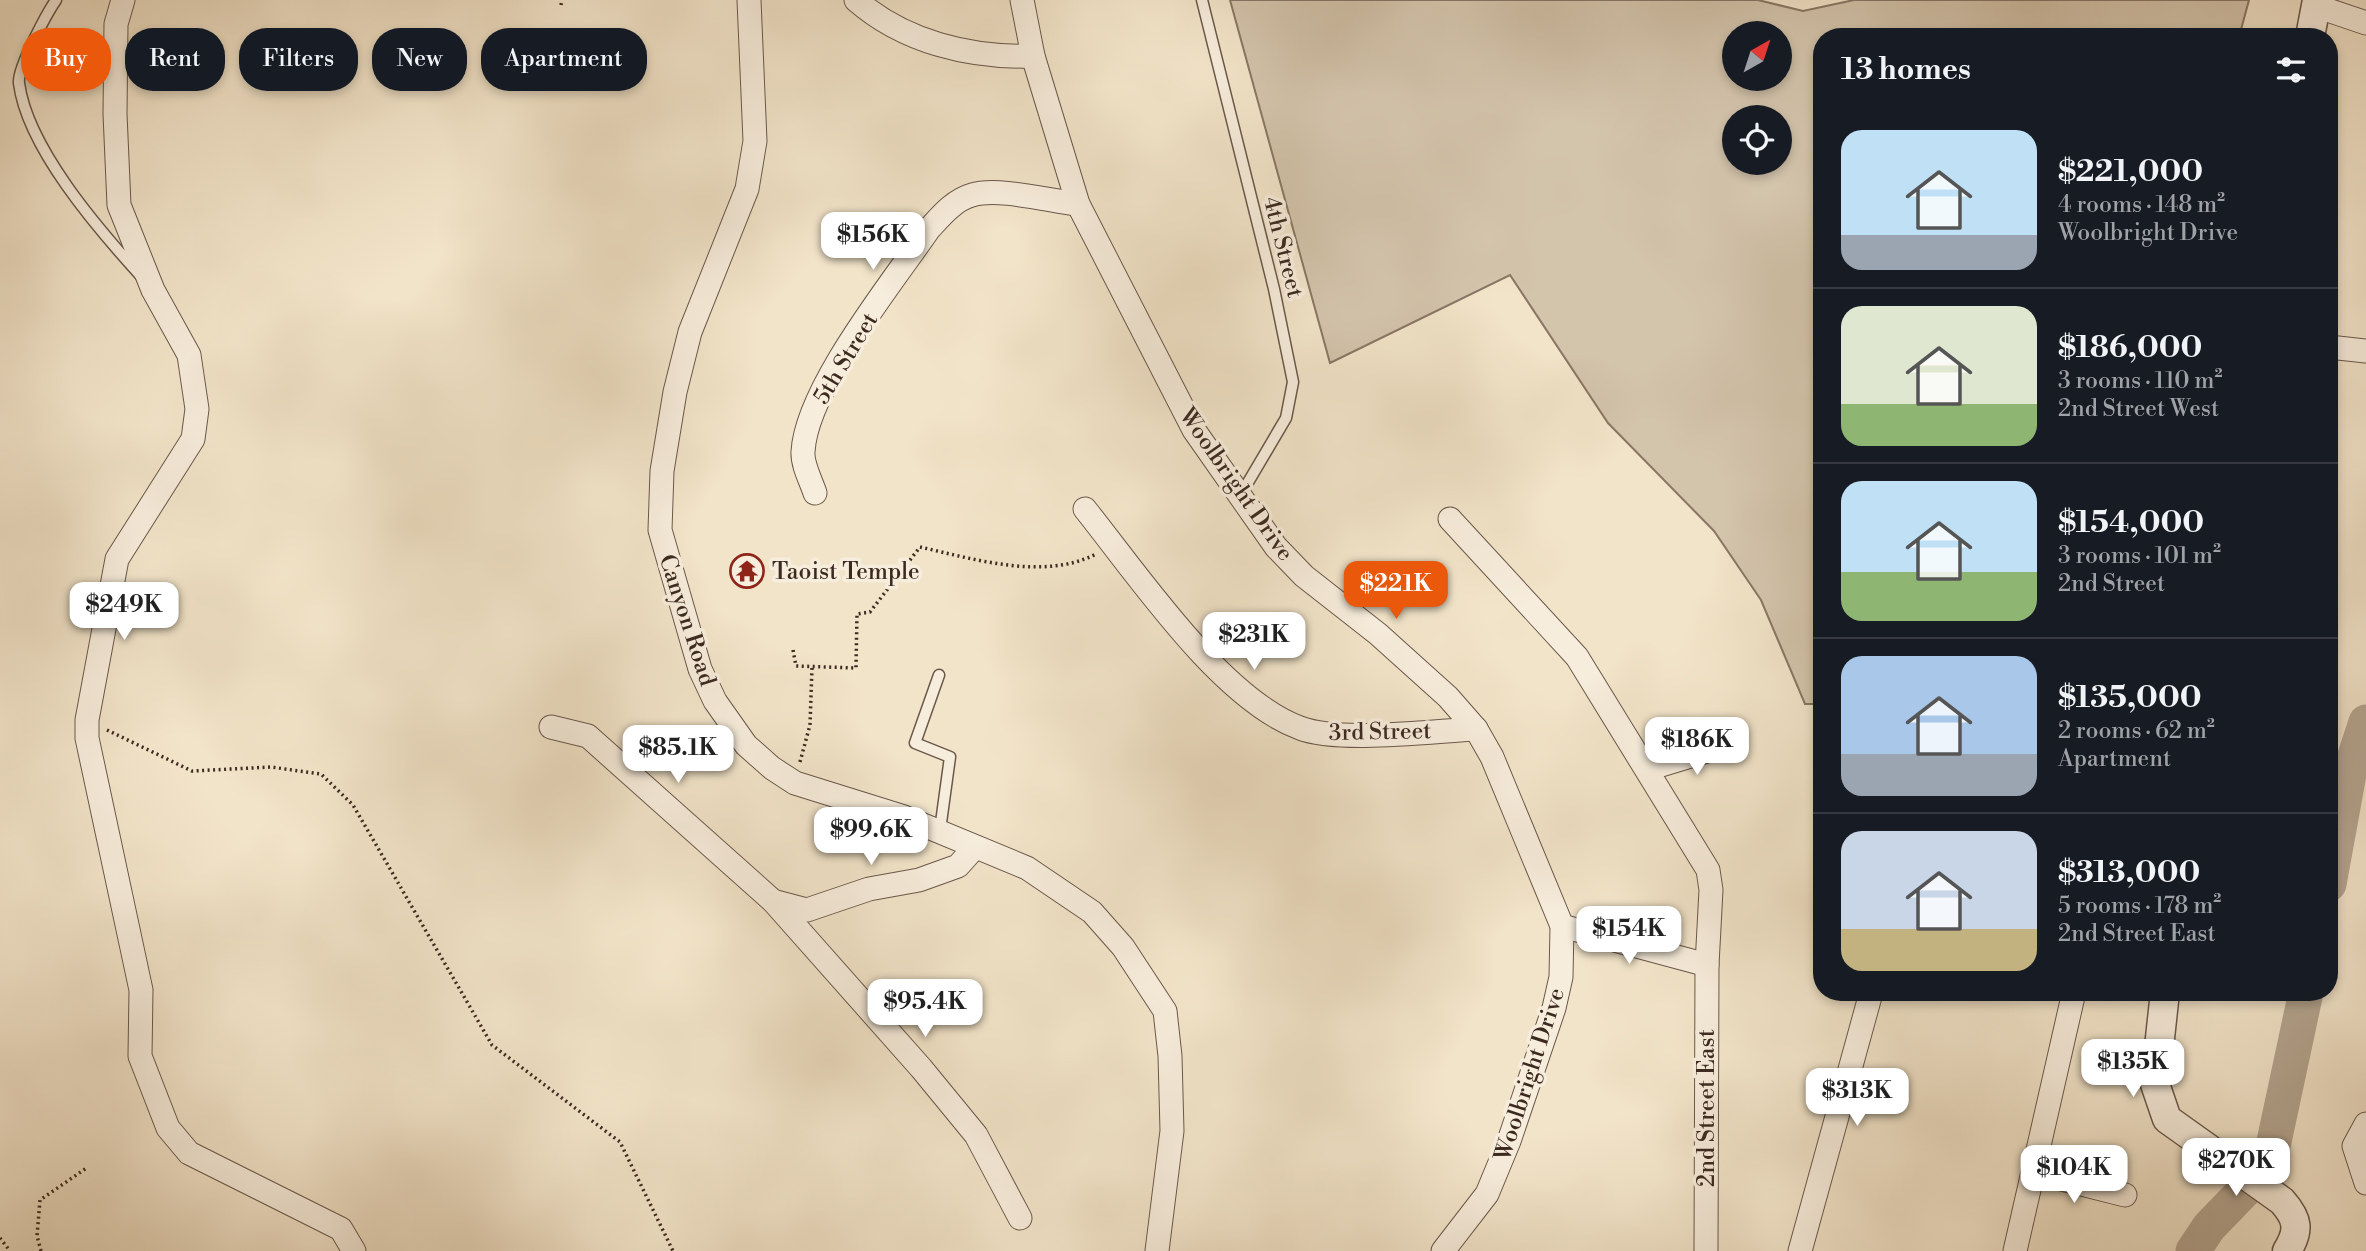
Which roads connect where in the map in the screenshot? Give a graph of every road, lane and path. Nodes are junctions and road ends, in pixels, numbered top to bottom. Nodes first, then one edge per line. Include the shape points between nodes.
1 (56, 0) edge
2 (123, 0) edge
3 (749, 0) edge
4 (856, 0) edge
5 (1022, 0) edge
6 (1202, 0) edge
7 (2316, 3) edge
8 (2366, 23) edge
9 (2312, 28) edge
10 (1033, 56) junction
11 (1077, 204) junction
12 (153, 290) junction
13 (2338, 348) edge
14 (2366, 351) edge
15 (814, 493) dead end
16 (1240, 496) junction
17 (1085, 509) dead end
18 (1450, 519) dead end
19 (1113, 544) junction
20 (793, 650) dead end
21 (812, 668) junction
22 (939, 675) dead end
23 (551, 727) dead end
24 (104, 728) dead end
25 (1476, 729) junction
26 (1733, 743) dead end
27 (1648, 769) junction
28 (795, 783) junction
29 (940, 830) junction
30 (975, 847) junction
31 (773, 901) junction
32 (1562, 926) junction
33 (1707, 965) junction
34 (1869, 1001) edge
35 (2072, 1001) edge
36 (2164, 1001) edge
37 (2366, 1124) edge
38 (88, 1167) dead end
39 (2034, 1172) junction
40 (2366, 1183) edge
41 (2125, 1195) dead end
42 (1020, 1218) dead end
43 (0, 1238) edge
44 (10, 1251) edge
45 (41, 1251) edge
46 (355, 1251) edge
47 (673, 1251) edge
48 (1157, 1251) edge
49 (1443, 1251) edge
50 (1706, 1251) edge
51 (1800, 1251) edge
52 (2015, 1251) edge
53 (2287, 1251) edge

1 - 12 lane via 43,18 18,81 39,143 104,237
2 - 12 street via 116,24 119,205
3 - 28 street, Canyon Road via 755,141 747,189 690,332 663,471 660,530 700,669 715,701 746,745
4 - 10 street via 891,27 924,41 999,57
5 - 10 street, Woolbright Drive
6 - 16 lane, 4th Street via 1293,382 1286,418
7 - 8 street
7 - 9 street
10 - 11 street, Woolbright Drive
11 - 15 street, 5th Street via 986,192 949,207 929,229 829,377 811,414 802,454
11 - 16 street, Woolbright Drive via 1194,430
12 - 46 street via 189,355 197,409 193,439 117,559 87,720 87,738 141,989 140,1056 168,1128 189,1153 341,1229
13 - 14 street
16 - 25 street, Woolbright Drive via 1276,547 1304,576 1448,696
17 - 19 street, 3rd Street
18 - 27 street, 2nd Street East via 1577,657
19 - 21 path via 1077,564 1051,567 920,547 870,612 857,614 856,668
19 - 25 street, 3rd Street via 1192,645 1252,699 1300,729 1333,735
20 - 21 path via 796,666
21 - 28 path via 810,725
22 - 29 lane via 915,743 950,757
23 - 31 street via 588,736
24 - 47 path via 192,771 271,766 321,774 353,806 492,1045 621,1142
25 - 32 street, Woolbright Drive
26 - 27 street
27 - 33 street, 2nd Street East via 1708,870 1712,890
28 - 29 street, Canyon Road
29 - 30 street, Canyon Road
30 - 31 street via 958,866 919,880 869,889 807,909
30 - 48 street, Canyon Road via 1027,868 1092,912 1123,947 1165,1011 1172,1131
31 - 42 street via 976,1135
32 - 33 street
32 - 49 street, Woolbright Drive via 1562,977 1509,1141 1487,1194
33 - 50 street, 2nd Street East
34 - 51 street
35 - 39 street
36 - 53 street via 2155,1084 2167,1119 2282,1200 2296,1216 2297,1235
37 - 40 street via 2354,1146
38 - 45 path via 40,1200 37,1236
39 - 41 street
39 - 52 street
43 - 44 path

